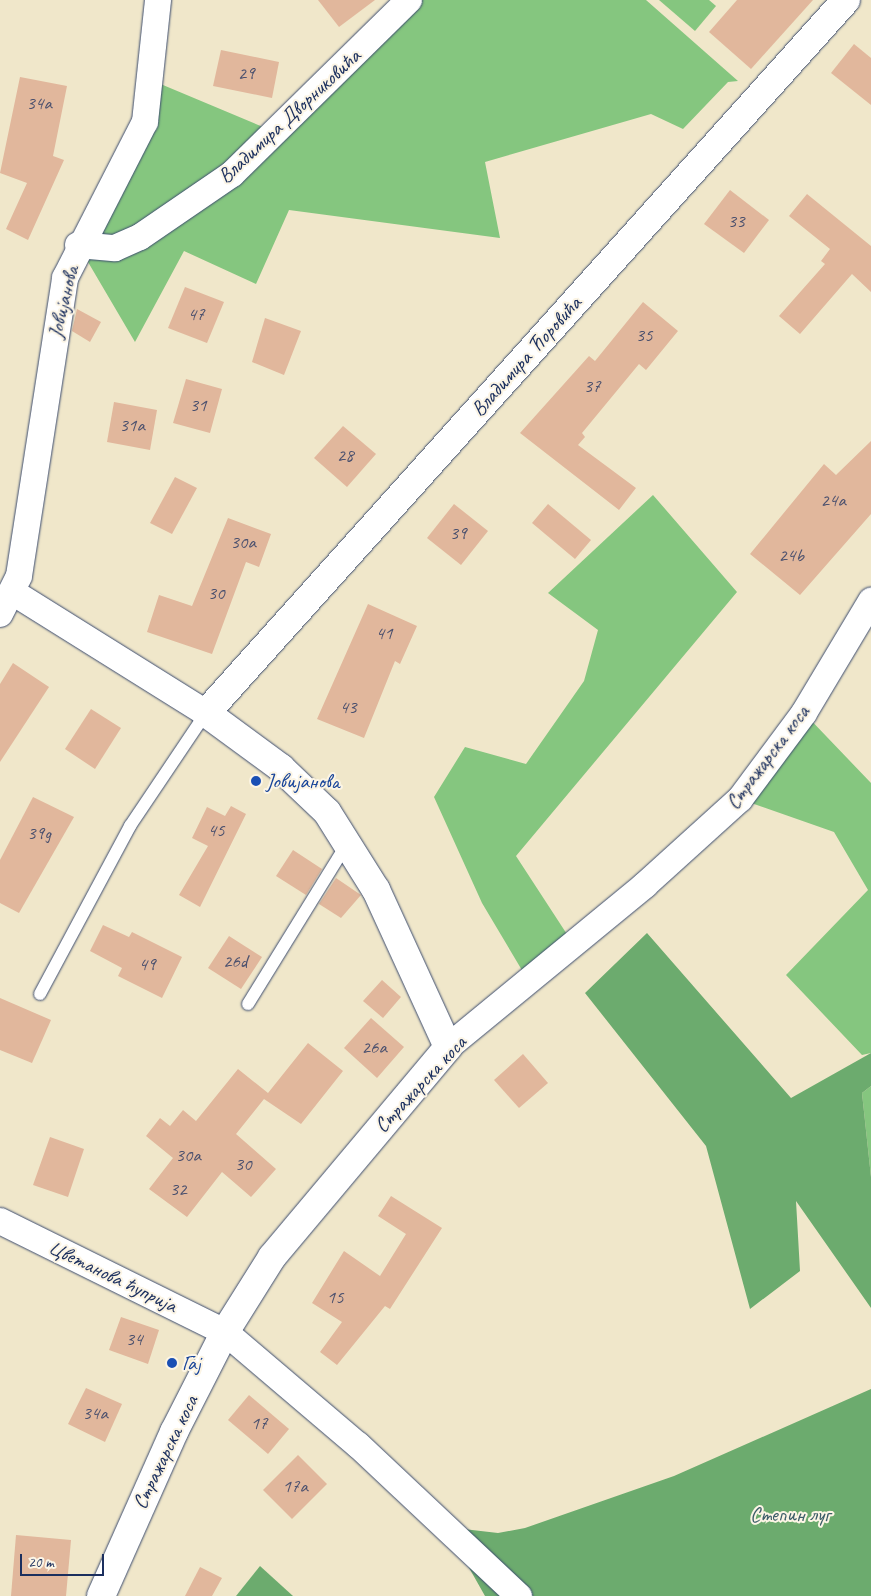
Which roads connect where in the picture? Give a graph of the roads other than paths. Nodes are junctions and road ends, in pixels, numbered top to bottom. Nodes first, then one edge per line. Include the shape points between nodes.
1 (158, 0) edge
2 (409, 0) edge
3 (846, 0) edge
4 (78, 245) junction
5 (871, 600) edge
6 (7, 603) edge
7 (206, 712) junction
8 (347, 844) junction
9 (40, 994) dead end
10 (248, 1004) dead end
11 (448, 1048) junction
12 (0, 1221) edge
13 (225, 1332) junction
14 (101, 1596) edge
15 (519, 1596) edge

1 - 4 street, Јовијанова via 145,122
2 - 4 street, Владимира Дворниковића via 232,174 140,237 115,248
3 - 7 street, Владимира Ћоровића
4 - 6 street, Јовијанова via 59,310
5 - 11 street, Стражарска коса via 804,712 740,799 645,885
6 - 7 street
7 - 8 street via 308,791
7 - 9 lane via 130,826
8 - 10 lane
8 - 11 street via 376,890
11 - 13 street, Стражарска коса via 272,1258
12 - 13 street, Цветанова ћуприја
13 - 14 street, Стражарска коса via 150,1481
13 - 15 street, Цветанова ћуприја via 351,1438

